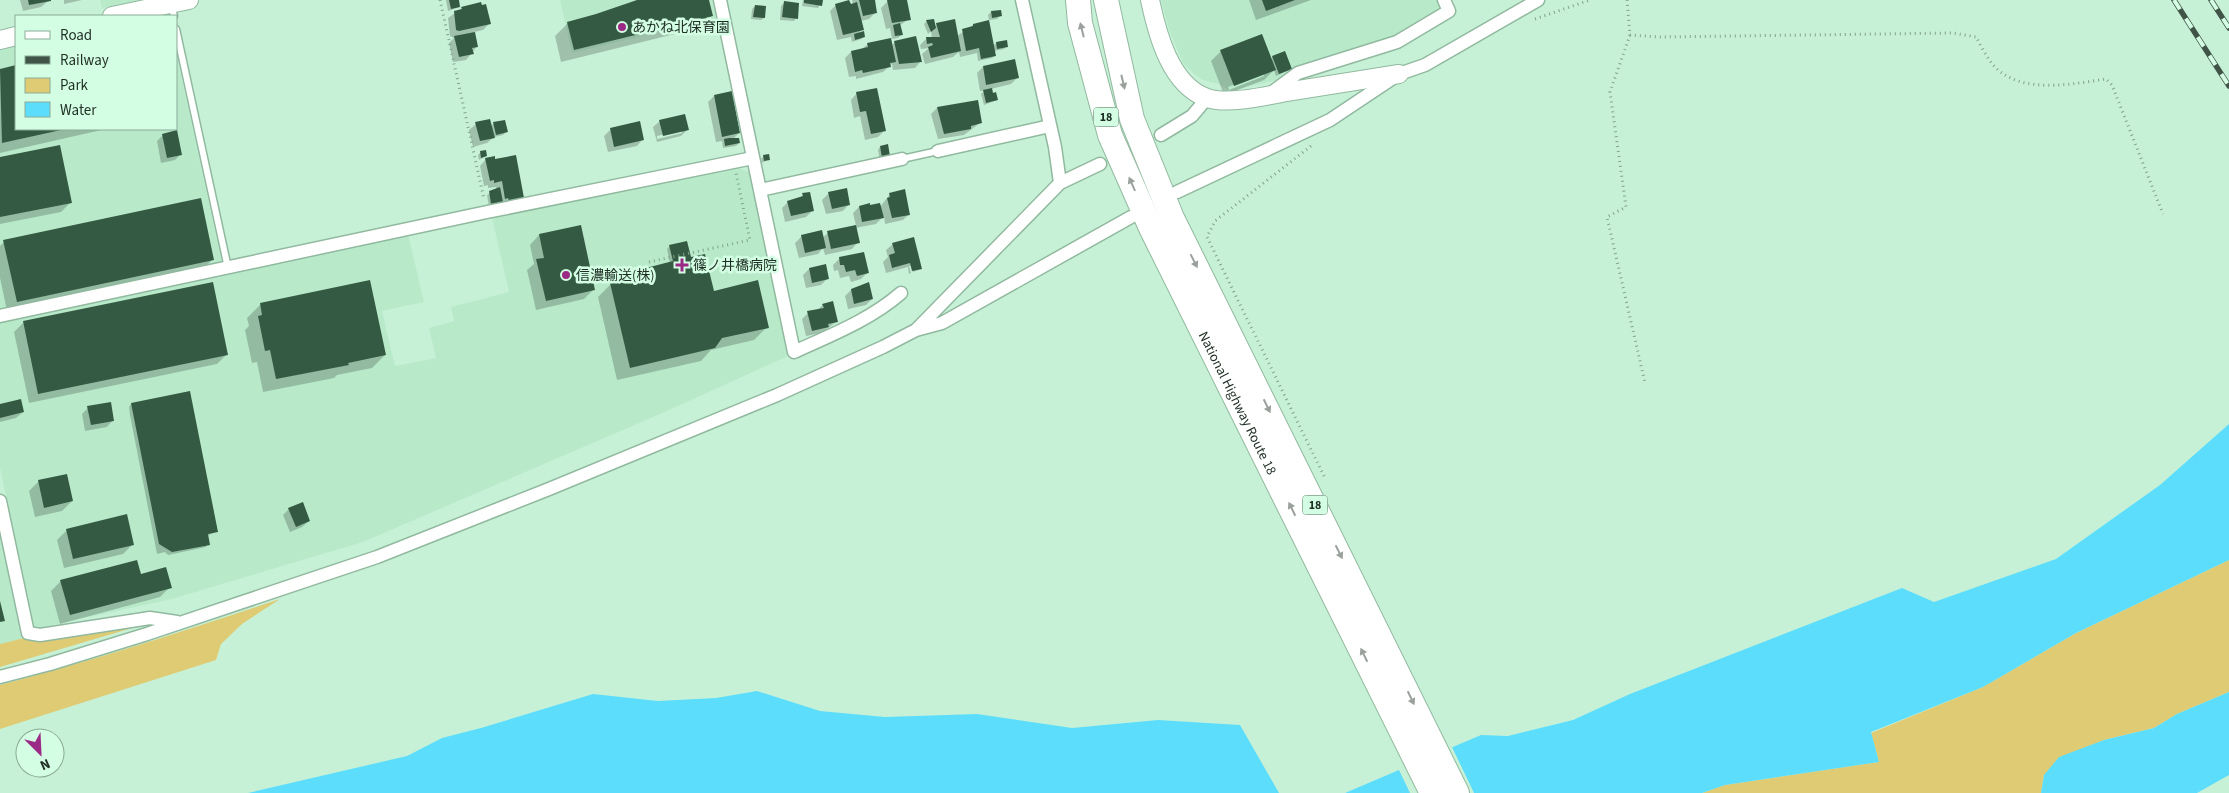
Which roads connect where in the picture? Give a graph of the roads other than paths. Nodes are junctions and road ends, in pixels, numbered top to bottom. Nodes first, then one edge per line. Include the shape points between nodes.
1 (189, 0) edge
2 (720, 0) edge
3 (1078, 0) edge
4 (1106, 0) edge
5 (1150, 0) edge
6 (1444, 0) edge
7 (1538, 0) edge
8 (1023, 5) edge
9 (172, 10) edge
10 (122, 15) edge
11 (15, 36) edge
12 (178, 38) edge
13 (0, 40) edge
14 (1399, 74) junction
15 (1267, 95) junction
16 (1207, 98) junction
17 (1050, 126) junction
18 (1161, 135) dead end
19 (938, 151) joint
20 (753, 158) junction
21 (902, 159) joint
22 (1100, 164) dead end
23 (1060, 183) junction
24 (760, 190) junction
25 (1177, 192) dead end
26 (1141, 223) junction
27 (228, 268) junction
28 (901, 293) dead end
29 (0, 316) edge
30 (916, 330) junction
31 (0, 502) edge
32 (182, 622) junction
33 (0, 677) edge
34 (1432, 793) edge
35 (1457, 793) edge

1 - 9 street
2 - 20 street
26 -> 3 highway, National Highway Route 18 / 18 via 1110,136 1080,23
4 -> 35 highway, National Highway Route 18 / 18 via 1132,119 1172,218
5 - 16 street via 1165,52 1175,70 1189,86
6 - 15 street via 1449,11 1397,42 1298,73
7 - 14 street via 1425,65
8 - 17 street
9 - 10 street
11 - 13 street
12 - 27 lane
14 - 15 street
14 - 25 street via 1330,120
15 - 16 street via 1237,100
16 - 18 street via 1192,116
17 - 19 street
17 - 23 street
19 - 21 lane
20 - 24 street
20 - 27 street
21 - 24 street
22 - 23 street
23 - 30 street
24 - 28 street via 794,352 867,317
26 - 30 street via 942,323
34 -> 26 highway, National Highway Route 18 / 18
27 - 29 street
30 - 32 street via 777,396 549,490 377,557
31 - 32 street via 28,633 40,636 150,618
32 - 33 street

